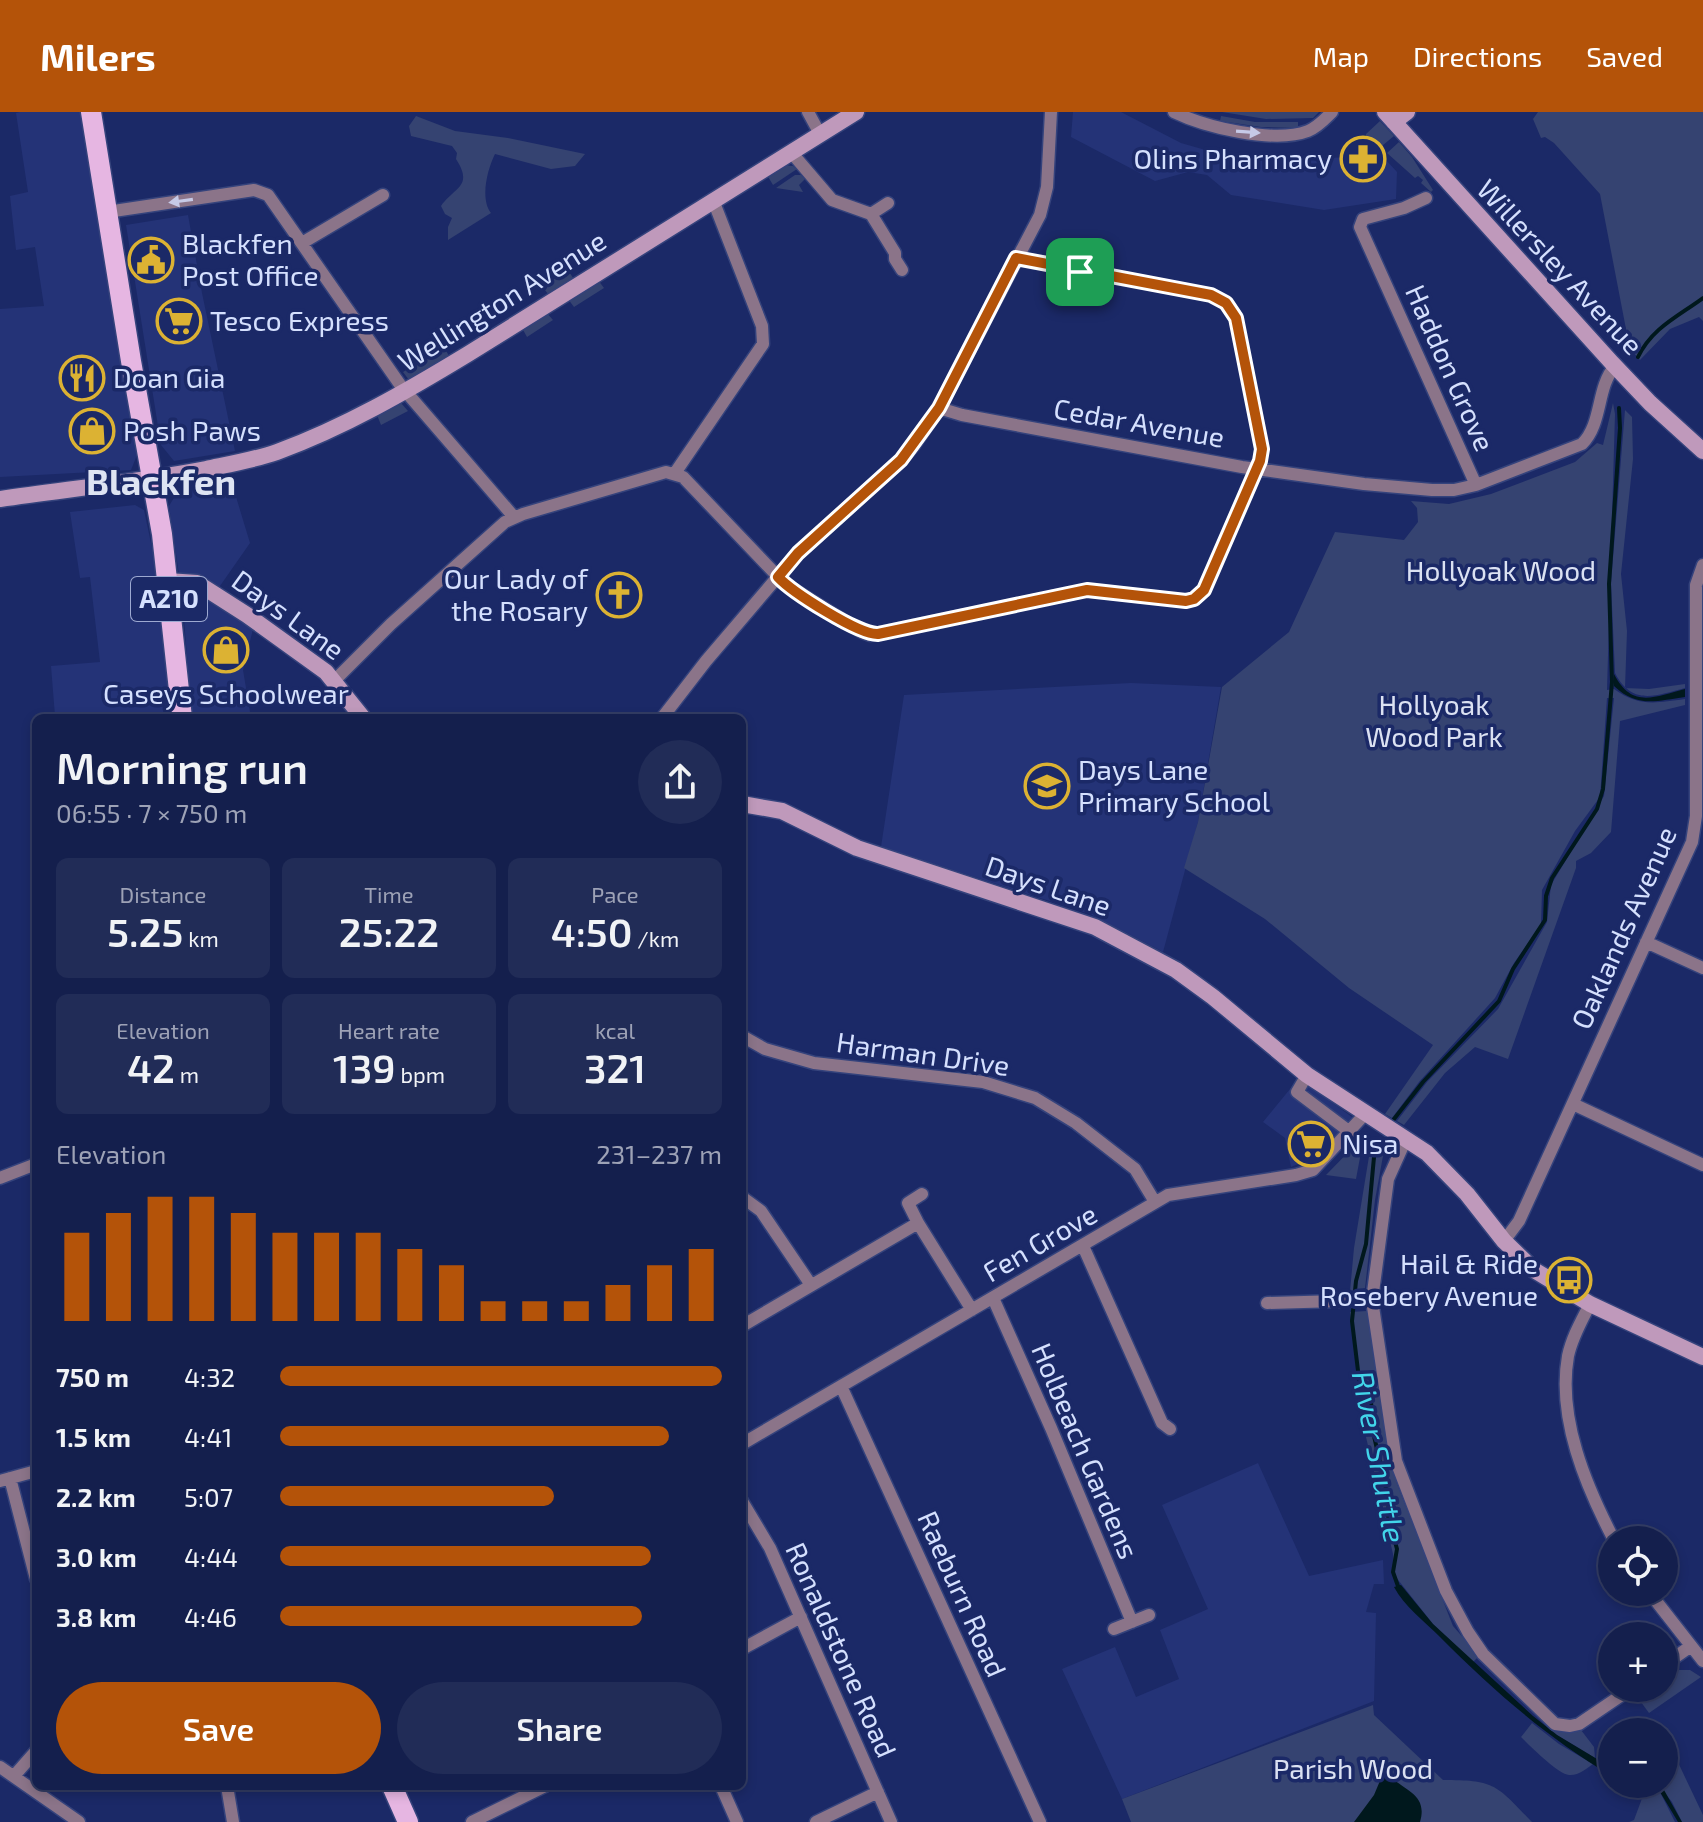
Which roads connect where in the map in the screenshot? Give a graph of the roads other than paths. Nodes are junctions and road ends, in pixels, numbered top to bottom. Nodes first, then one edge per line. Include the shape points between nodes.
1 (91, 112) edge
2 (808, 112) edge
3 (856, 112) edge
4 (1051, 112) edge
5 (1174, 112) edge
6 (1332, 112) edge
7 (1395, 115) edge
8 (820, 134) junction
9 (791, 152) junction
10 (383, 195) dead end
11 (1426, 198) dead end
12 (713, 200) junction
13 (888, 203) dead end
14 (107, 212) junction
15 (871, 214) junction
16 (302, 243) junction
17 (1016, 258) junction
18 (902, 270) dead end
19 (1615, 366) junction
20 (407, 391) junction
21 (939, 408) junction
22 (1703, 451) edge
23 (1256, 469) junction
24 (675, 473) junction
25 (152, 480) junction
26 (1476, 485) junction
27 (0, 499) edge
28 (514, 517) junction
29 (1703, 565) edge
30 (778, 577) junction
31 (167, 581) junction
32 (335, 680) junction
33 (182, 714) edge
34 (360, 714) edge
35 (665, 714) edge
36 (746, 805) edge
37 (1646, 942) junction
38 (1703, 968) edge
39 (746, 1038) edge
40 (1307, 1075) junction
41 (1573, 1104) junction
42 (1365, 1114) junction
43 (1350, 1132) junction
44 (1406, 1139) junction
45 (1703, 1165) edge
46 (32, 1166) edge
47 (0, 1178) edge
48 (922, 1194) dead end
49 (746, 1200) edge
50 (1155, 1202) junction
51 (918, 1223) junction
52 (1504, 1241) junction
53 (1083, 1246) junction
54 (811, 1285) junction
55 (993, 1298) junction
56 (1372, 1300) junction
57 (1267, 1303) dead end
58 (1590, 1304) junction
59 (972, 1310) junction
60 (746, 1324) edge
61 (1703, 1357) edge
62 (841, 1386) junction
63 (1170, 1429) dead end
64 (746, 1442) edge
65 (32, 1472) edge
66 (5, 1480) edge
67 (746, 1508) edge
68 (1607, 1526) edge
69 (32, 1566) edge
70 (1660, 1606) edge
71 (1149, 1615) dead end
72 (801, 1617) junction
73 (1132, 1622) junction
74 (1114, 1629) dead end
75 (1691, 1646) junction
76 (746, 1647) edge
77 (1678, 1655) edge
78 (1703, 1661) edge
79 (1611, 1702) edge
80 (32, 1756) edge
81 (0, 1767) edge
82 (14, 1776) junction
83 (32, 1785) edge
84 (228, 1790) edge
85 (394, 1790) edge
86 (537, 1790) edge
87 (723, 1790) edge
88 (45, 1792) edge
89 (878, 1792) junction
90 (79, 1822) edge
91 (233, 1822) edge
92 (408, 1822) edge
93 (472, 1822) edge
94 (737, 1822) edge
95 (816, 1822) edge
96 (891, 1822) edge
97 (1040, 1822) edge

1 - 14 main road, A210
2 - 8 street
3 - 8 street, Wellington Avenue
4 - 17 street via 1045,199
5 -> 6 street via 1235,132 1287,135 1318,126
7 - 19 street, Willersley Avenue
8 - 9 street, Wellington Avenue
9 - 12 street, Wellington Avenue
9 - 15 street via 832,200
10 - 16 street
11 - 26 street, Haddon Grove via 1363,219 1360,227
12 - 20 street, Wellington Avenue
12 - 24 street via 762,326 763,344
13 - 15 street
16 -> 14 street via 261,191
14 - 25 main road, A210
15 - 18 street
16 - 20 street
17 - 21 street
17 - 23 street via 1211,295 1226,303 1238,326 1262,449
19 - 22 street, Willersley Avenue
19 - 26 street, Haddon Grove via 1591,433 1582,444
20 - 25 street, Wellington Avenue via 276,453
20 - 28 street
21 - 23 street, Cedar Avenue
21 - 30 street via 909,452
23 - 26 street, Cedar Avenue via 1432,490
23 - 30 street via 1204,590 1190,600 1087,590 870,635
24 - 28 street via 655,474
24 - 30 street
25 - 27 street, Wellington Avenue
25 - 31 main road, A210
28 - 32 street via 482,540
29 - 37 street, Oaklands Avenue via 1696,585 1695,830
30 - 35 street
31 - 32 street, Days Lane via 207,587
31 - 33 main road, A210
32 - 34 street, Days Lane
36 - 40 street, Days Lane via 782,811 867,852 1095,927 1176,970
37 - 38 street
37 - 41 street, Oaklands Avenue
39 - 50 street, Harman Drive via 814,1063 980,1082 1027,1095 1126,1161
40 - 42 street, Days Lane
40 - 43 street via 1297,1092
41 - 45 street
41 - 52 street, Oaklands Avenue via 1519,1221
42 - 43 street, Fen Grove
42 - 44 street, Days Lane
43 - 50 street, Fen Grove via 1313,1170 1177,1192
44 - 52 street, Days Lane via 1447,1172
44 - 56 street via 1388,1179
46 - 47 street
48 - 51 street via 908,1203
49 - 54 street via 761,1211
50 - 53 street, Fen Grove
51 - 54 street
51 - 59 street
52 - 58 street, Days Lane via 1534,1270
53 - 55 street, Fen Grove
53 - 63 street via 1162,1423
54 - 60 street
55 - 59 street, Fen Grove
55 - 73 street, Holbeach Gardens
56 - 57 street
56 - 79 street via 1396,1461 1446,1591 1468,1632 1483,1654 1555,1724 1579,1724
58 - 61 street, Days Lane
58 - 68 street via 1568,1355 1567,1406 1578,1454
59 - 62 street, Fen Grove
62 - 64 street, Fen Grove
62 - 97 street, Raeburn Road
65 - 66 street
66 - 69 street
67 - 72 street, Ronaldstone Road
70 - 75 street
71 - 73 street
72 - 76 street
72 - 89 street, Ronaldstone Road
73 - 74 street
75 - 77 street
75 - 78 street
80 - 82 street
81 - 82 street
82 - 83 street
84 - 91 street
85 - 92 main road
86 - 93 street
87 - 94 street
88 - 90 street
89 - 95 street
89 - 96 street, Ronaldstone Road

